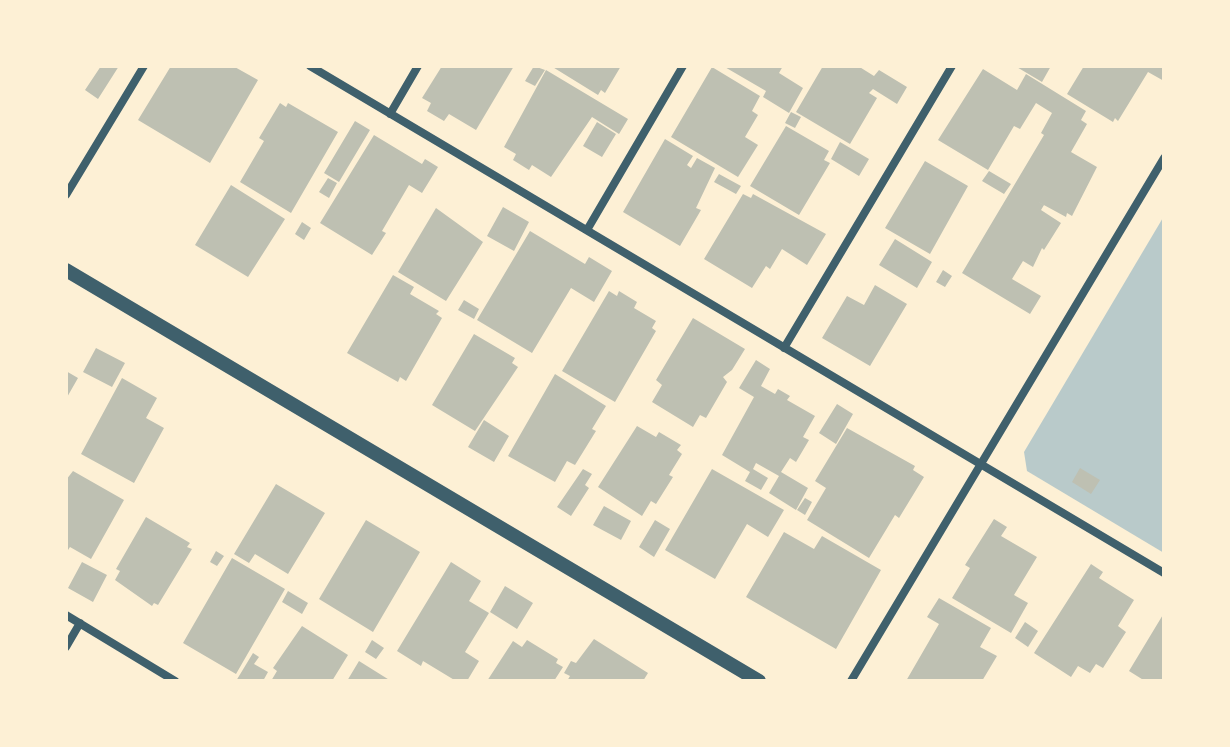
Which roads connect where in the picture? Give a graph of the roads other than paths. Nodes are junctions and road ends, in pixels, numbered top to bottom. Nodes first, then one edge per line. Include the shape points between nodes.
1 (144, 66) edge
2 (310, 66) edge
3 (418, 66) edge
4 (683, 66) edge
5 (952, 66) edge
6 (390, 114) junction
7 (1164, 158) edge
8 (66, 195) edge
9 (587, 230) junction
10 (66, 270) edge
11 (784, 348) junction
12 (981, 464) junction
13 (1164, 573) edge
14 (66, 615) edge
15 (80, 623) junction
16 (66, 647) edge
17 (175, 681) edge
18 (759, 681) edge
19 (851, 681) edge

1 - 8 street
2 - 6 street
3 - 6 street
4 - 9 street
5 - 11 street
6 - 9 street
7 - 12 street
9 - 11 street
10 - 18 street
11 - 12 street
12 - 13 street
12 - 19 street
14 - 15 street
15 - 16 street
15 - 17 street

